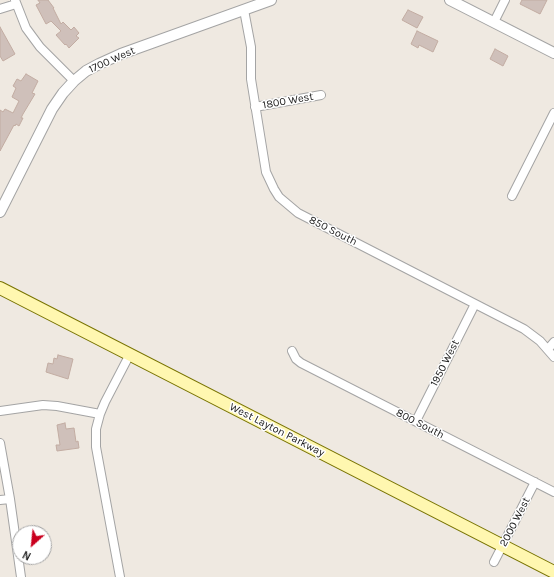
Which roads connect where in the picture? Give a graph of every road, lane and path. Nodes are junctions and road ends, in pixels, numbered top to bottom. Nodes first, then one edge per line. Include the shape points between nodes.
1 (271, 0) edge
2 (450, 0) edge
3 (506, 0) edge
4 (15, 2) edge
5 (0, 9) edge
6 (244, 10) junction
7 (494, 22) junction
8 (554, 53) edge
9 (74, 81) junction
10 (321, 95) dead end
11 (255, 106) junction
12 (554, 113) edge
13 (512, 196) dead end
14 (0, 212) edge
15 (0, 288) edge
16 (475, 304) junction
17 (554, 342) edge
18 (548, 349) junction
19 (292, 350) dead end
20 (130, 354) junction
21 (554, 357) edge
22 (0, 411) edge
23 (100, 414) junction
24 (416, 421) junction
25 (0, 443) edge
26 (535, 482) junction
27 (554, 492) edge
28 (10, 499) junction
29 (0, 500) edge
30 (502, 546) junction
31 (494, 562) dead end
32 (554, 572) edge
33 (21, 577) edge
34 (120, 577) edge

1 - 6 street, 1700 West
2 - 7 street
3 - 7 street
4 - 5 street
4 - 9 street via 26,28 40,47
6 - 9 street, 1700 West via 104,61
6 - 11 street, 850 South via 251,47 251,79
7 - 8 street
9 - 14 street, 1700 West via 52,109
10 - 11 street, 1800 West
11 - 16 street, 850 South via 266,172 274,189 285,203 298,213
12 - 13 street
15 - 20 main road, West Layton Parkway
16 - 18 street, 850 South via 524,330
16 - 24 street, 1950 West
17 - 18 street
18 - 21 street, 850 South
19 - 24 street, 800 South via 301,363
20 - 23 street
20 - 30 main road, West Layton Parkway
22 - 23 street via 43,405
23 - 34 street via 96,429 96,447
24 - 26 street, 800 South
25 - 28 street
26 - 27 street, 800 South
26 - 30 street, 2000 West
28 - 29 street
28 - 33 street
30 - 31 street, 2000 West
30 - 32 main road, West Layton Parkway

